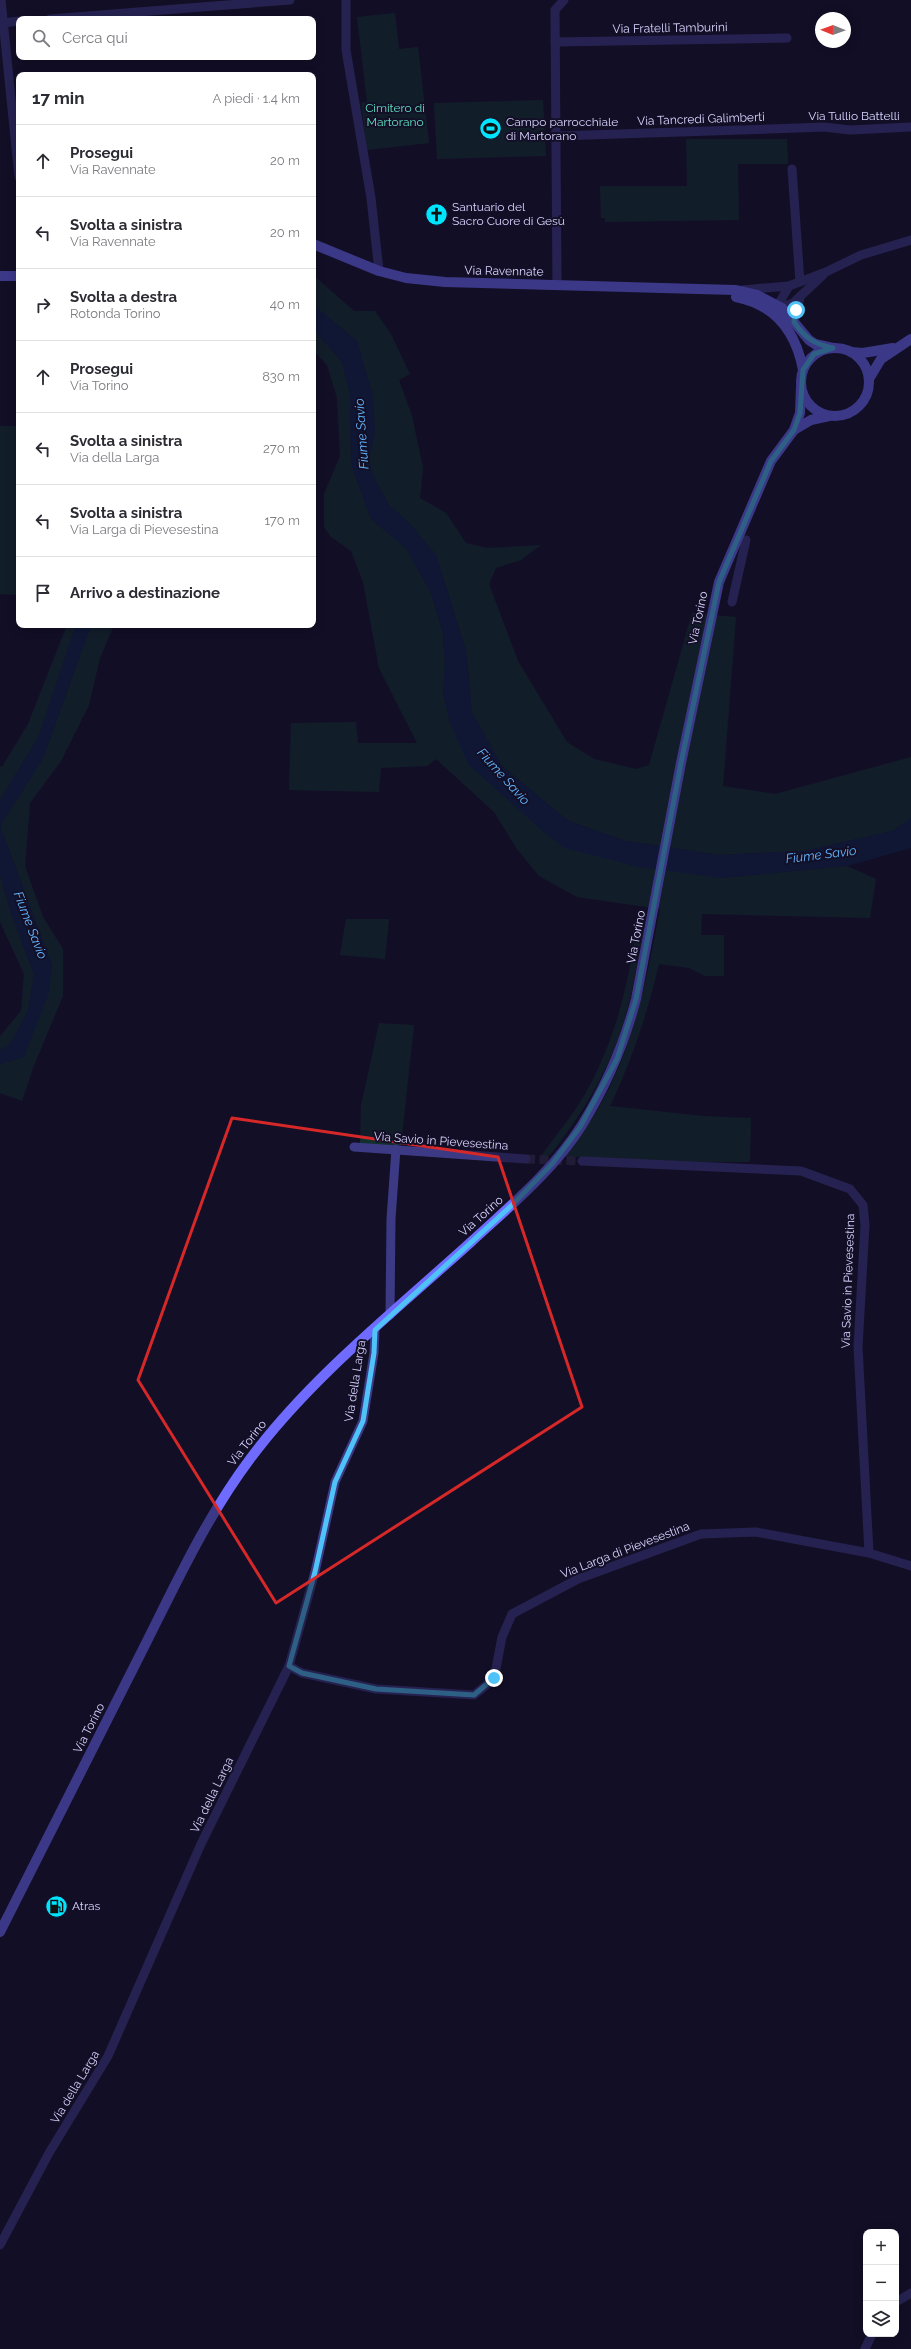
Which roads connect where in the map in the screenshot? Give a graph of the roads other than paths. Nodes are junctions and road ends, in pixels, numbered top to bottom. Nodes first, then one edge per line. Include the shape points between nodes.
1 (1, 0) edge
2 (290, 0) edge
3 (346, 0) edge
4 (564, 0) edge
5 (88, 16) edge
6 (16, 21) edge
7 (3, 23) junction
8 (787, 38) dead end
9 (555, 42) junction
10 (911, 127) edge
11 (16, 128) edge
12 (798, 128) joint
13 (557, 136) junction
14 (792, 169) dead end
15 (911, 240) edge
16 (316, 245) edge
17 (380, 271) junction
18 (826, 272) junction
19 (0, 276) edge
20 (16, 276) edge
21 (800, 282) junction
22 (556, 285) junction
23 (789, 286) junction
24 (700, 290) junction
25 (735, 290) junction
26 (800, 297) junction
27 (777, 310) junction
28 (794, 322) junction
29 (911, 339) edge
30 (897, 347) junction
31 (833, 348) junction
32 (850, 351) junction
33 (803, 370) junction
34 (869, 379) junction
35 (801, 387) junction
36 (828, 416) junction
37 (794, 430) junction
38 (746, 540) dead end
39 (731, 552) junction
40 (738, 570) junction
41 (732, 602) dead end
42 (354, 1147) dead end
43 (396, 1149) junction
44 (526, 1159) tunnel mouth
45 (582, 1161) tunnel mouth
46 (390, 1315) junction
47 (375, 1330) junction
48 (868, 1553) junction
49 (911, 1566) edge
50 (289, 1666) junction
51 (0, 1932) edge
52 (0, 2245) edge
53 (911, 2293) edge
54 (898, 2301) edge
55 (871, 2337) edge
56 (865, 2349) edge

1 - 7 street
2 - 5 street
3 - 17 street via 346,50 371,198
4 - 9 street via 555,10
6 - 7 street
7 - 11 street
8 - 9 street, Via Fratelli Tamburini
9 - 13 street
10 - 12 street, Via Tullio Battelli via 850,130
12 - 13 street, Via Tancredi Galimberti
13 - 22 street
14 - 21 street
15 - 18 street, Via Ravennate via 861,255
16 - 17 main road, Via Ravennate
17 - 22 main road, Via Ravennate via 406,278 445,282
18 - 21 street, Via Ravennate
18 - 26 street, Via Ravennate
19 - 20 main road
21 - 23 street, Via Ravennate
22 - 24 main road, Via Ravennate
23 - 25 street, Via Ravennate
23 - 27 street
24 - 25 main road, Via Ravennate
24 - 27 main road, Via Ravennate via 741,298
25 - 27 main road, Via Ravennate via 757,295
26 - 27 street, Via Ravennate
26 - 28 street
27 - 28 main road, Via Ravennate
27 - 33 main road, Via Ravennate via 794,337
28 - 31 main road, Via Ravennate via 815,344
29 - 30 main road
30 - 32 main road via 869,353
30 - 34 main road via 881,359
31 - 32 main road
31 - 33 main road via 814,354
32 - 34 main road via 863,363
33 - 35 main road
34 - 36 main road via 861,404 846,414
35 - 36 main road via 810,406
35 - 37 main road, Via Torino via 800,413
36 - 37 main road, Via Torino via 811,420
37 - 39 main road, Via Torino via 771,461
38 - 40 street
39 - 40 street
39 - 46 main road, Via Torino via 719,582 681,763 643,967 628,1029 617,1059 580,1127 552,1164 512,1205
40 - 41 street
42 - 43 street, Via Savio in Pievesestina
43 - 44 street, Via Savio in Pievesestina
43 - 46 street via 391,1219
45 - 48 street, Via Savio in Pievesestina via 801,1171 850,1189 863,1205 865,1225 858,1347
46 - 47 main road, Via Torino
47 - 50 street, Via della Larga via 374,1353 363,1421 335,1482 315,1572
47 - 51 main road, Via Torino via 275,1428 226,1493 191,1555
48 - 49 street, Via Larga di Pievesestina
48 - 50 street, Via Larga di Pievesestina via 756,1532 701,1534 578,1578 512,1614 502,1637 494,1678 474,1695 376,1689 302,1673
50 - 52 street, Via della Larga via 201,1844 108,2056 49,2153
53 - 54 street
55 - 56 street

